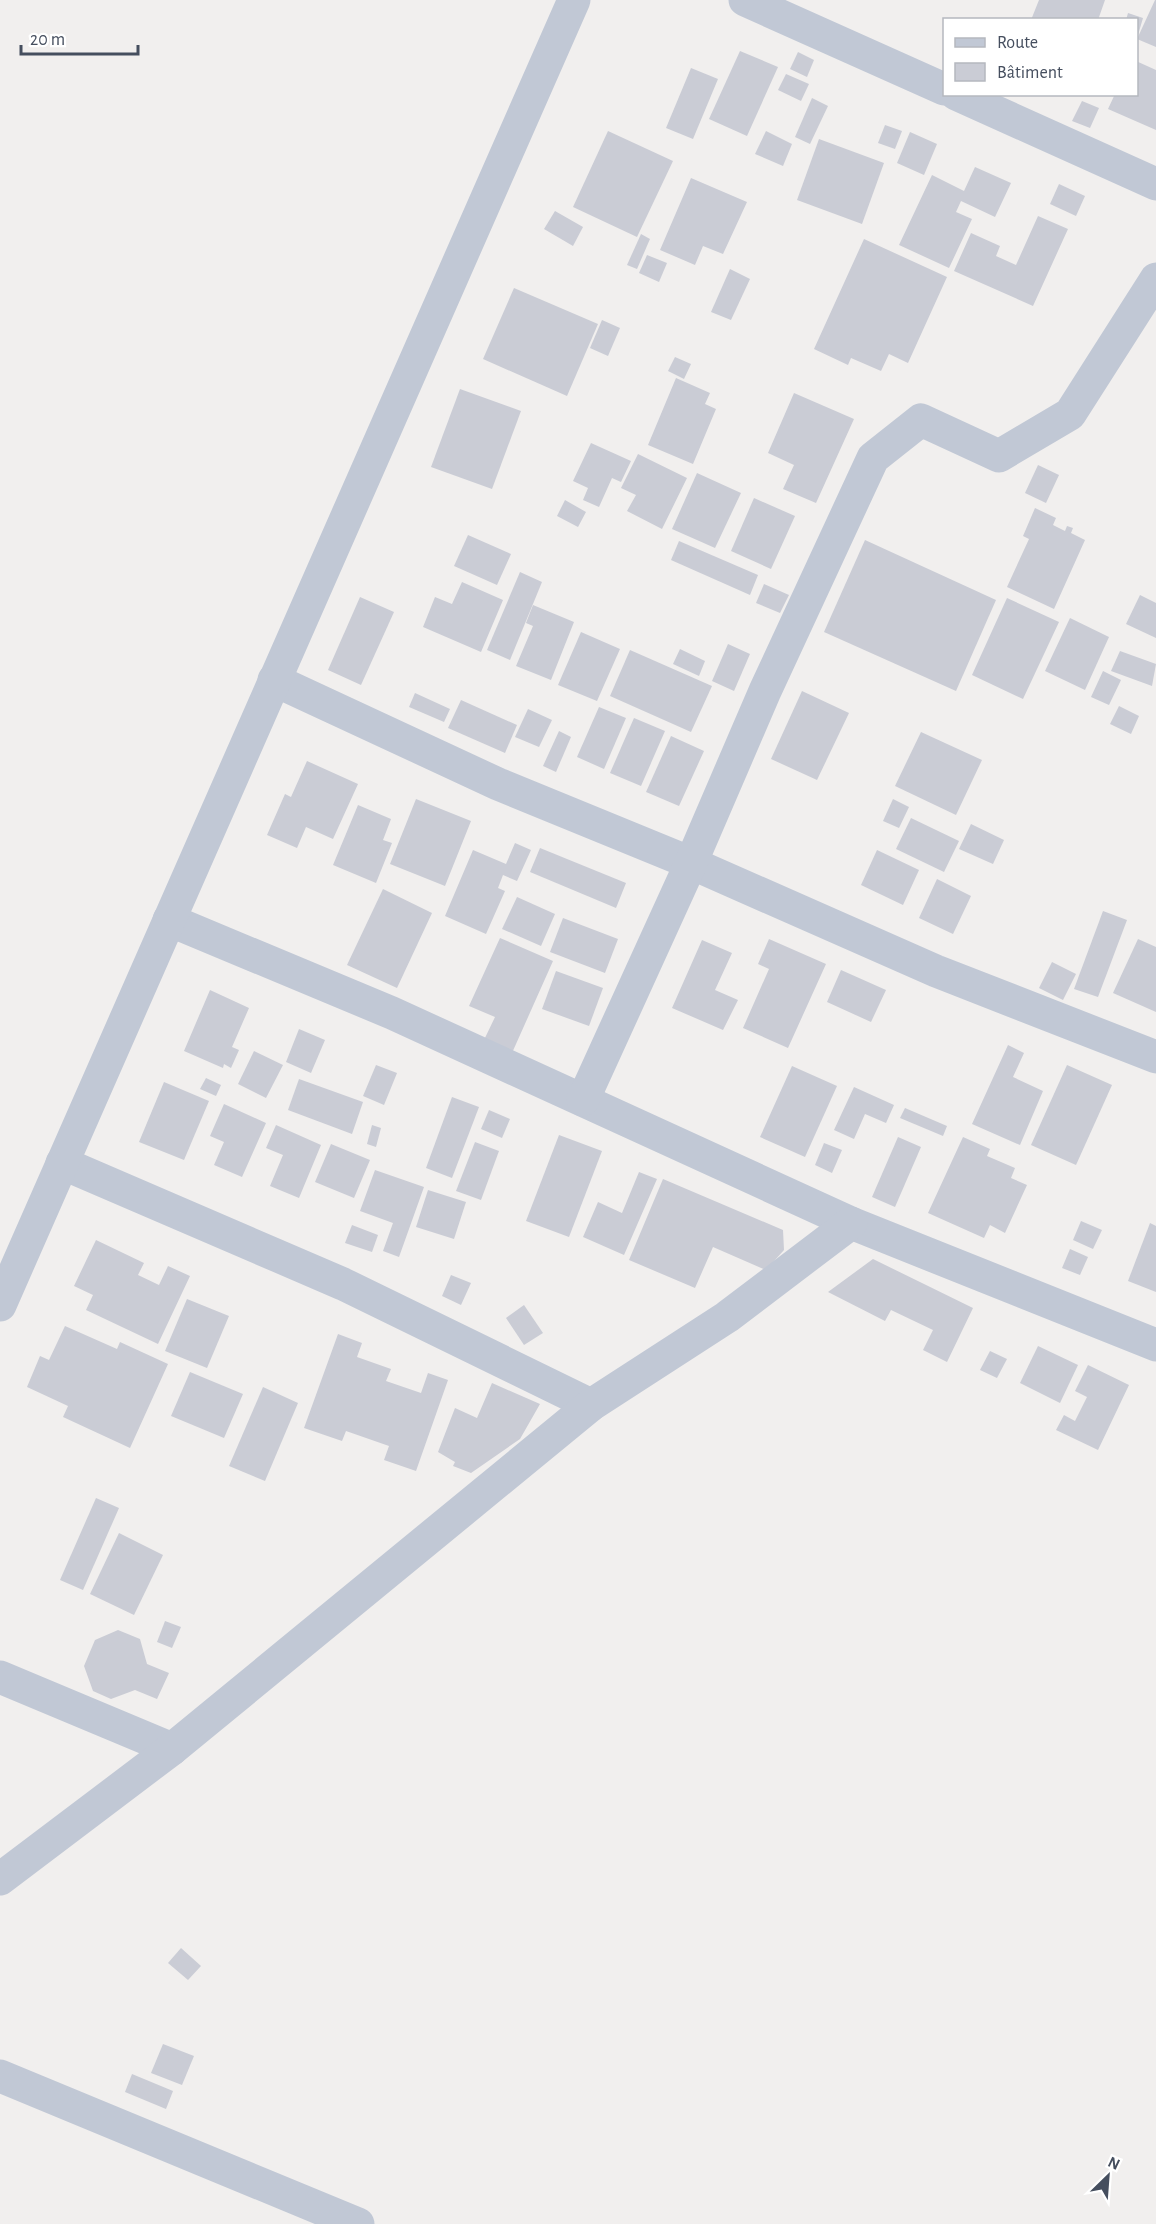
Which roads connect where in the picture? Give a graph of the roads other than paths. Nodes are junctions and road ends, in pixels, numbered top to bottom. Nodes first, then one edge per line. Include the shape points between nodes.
1 (574, 0) edge
2 (745, 0) edge
3 (943, 88) edge
4 (960, 96) edge
5 (1156, 184) edge
6 (1156, 279) edge
7 (274, 680) junction
8 (691, 863) junction
9 (170, 920) junction
10 (1156, 1057) edge
11 (583, 1100) junction
12 (62, 1163) junction
13 (851, 1223) junction
14 (0, 1305) edge
15 (1156, 1345) edge
16 (591, 1405) junction
17 (0, 1677) edge
18 (172, 1749) junction
19 (0, 1879) edge
20 (0, 2076) edge
21 (358, 2224) edge

1 - 7 street
2 - 3 street
4 - 5 street
6 - 8 street via 1070,414 999,456 921,420 873,458 765,691
7 - 8 street via 498,784
7 - 9 street
8 - 10 street via 936,970
8 - 11 street
9 - 11 street via 392,1013
9 - 12 street
11 - 13 street
12 - 14 street
12 - 16 street via 343,1284
13 - 15 street
13 - 16 street via 727,1317
16 - 18 street
17 - 18 street
18 - 19 street
20 - 21 street

